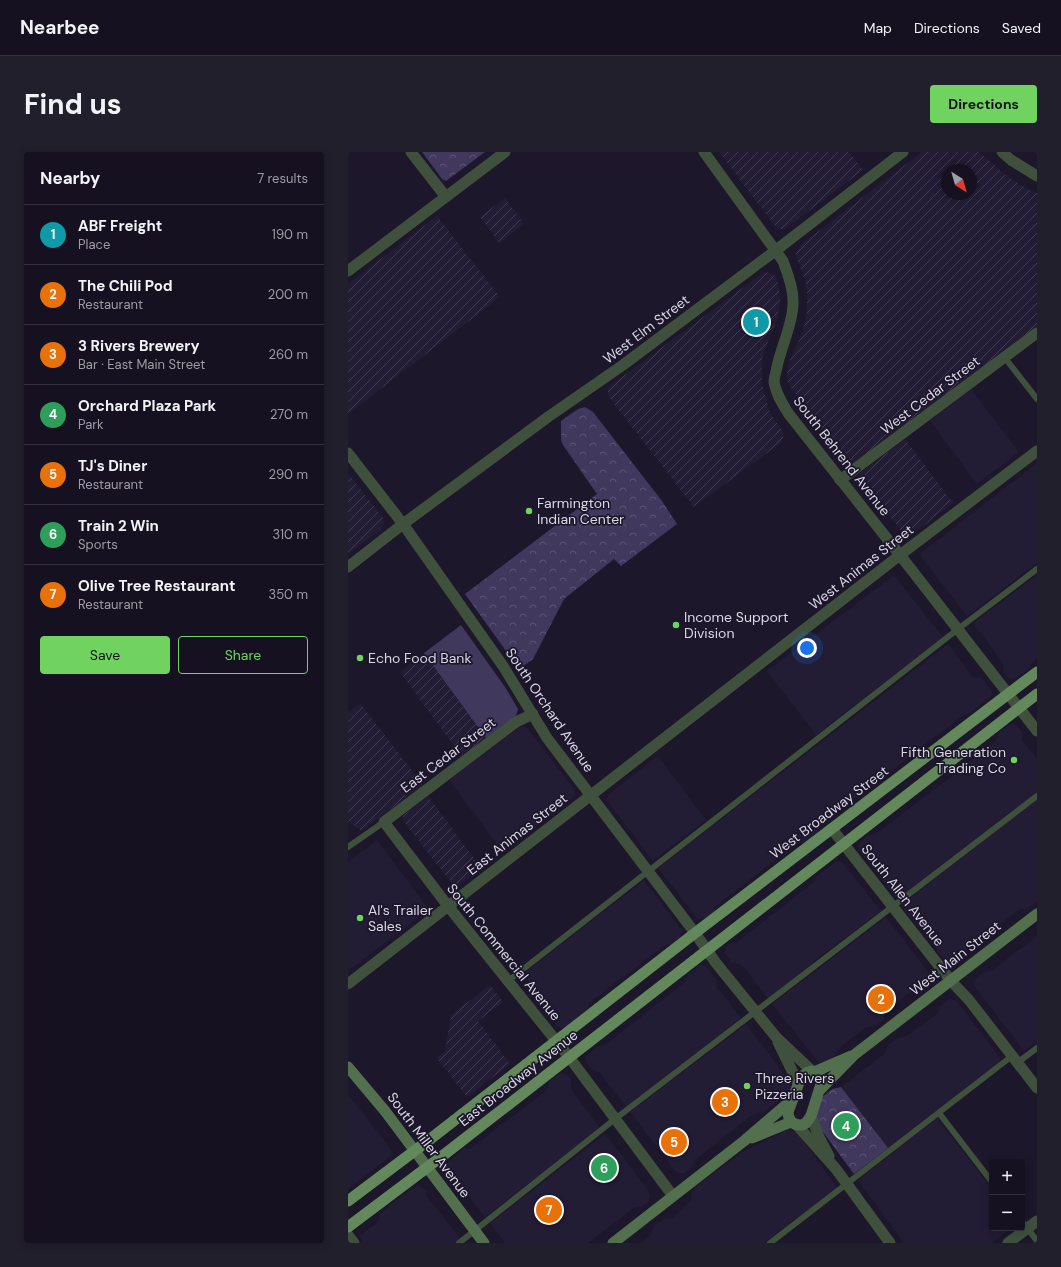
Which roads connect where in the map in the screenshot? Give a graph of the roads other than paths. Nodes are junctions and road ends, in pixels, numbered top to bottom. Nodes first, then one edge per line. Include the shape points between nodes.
1 (411, 152) edge
2 (505, 152) edge
3 (704, 152) edge
4 (903, 152) edge
5 (1002, 152) edge
6 (1037, 176) edge
7 (446, 197) junction
8 (775, 251) junction
9 (348, 271) edge
10 (1037, 333) edge
11 (1005, 358) junction
12 (1037, 399) edge
13 (1037, 451) edge
14 (348, 453) edge
15 (840, 480) junction
16 (403, 524) junction
17 (900, 555) junction
18 (348, 567) edge
19 (1037, 569) edge
20 (958, 629) junction
21 (1037, 672) edge
22 (1008, 694) junction
23 (1037, 694) edge
24 (1019, 708) junction
25 (532, 714) junction
26 (1037, 731) edge
27 (590, 796) junction
28 (1037, 796) edge
29 (384, 822) junction
30 (832, 829) junction
31 (844, 844) junction
32 (348, 847) edge
33 (648, 871) junction
34 (448, 906) junction
35 (893, 907) junction
36 (1037, 914) edge
37 (695, 933) junction
38 (706, 951) junction
39 (951, 980) junction
40 (508, 981) junction
41 (348, 984) edge
42 (755, 1013) junction
43 (776, 1038) junction
44 (556, 1041) junction
45 (1037, 1048) edge
46 (854, 1056) junction
47 (569, 1057) junction
48 (1015, 1059) junction
49 (348, 1066) edge
50 (813, 1072) junction
51 (798, 1083) junction
52 (1037, 1088) edge
53 (820, 1090) junction
54 (793, 1099) junction
55 (939, 1112) junction
56 (811, 1116) junction
57 (615, 1119) junction
58 (793, 1123) junction
59 (744, 1141) junction
60 (415, 1150) junction
61 (428, 1167) junction
62 (836, 1169) junction
63 (989, 1178) edge
64 (847, 1184) junction
65 (673, 1196) junction
66 (348, 1201) edge
67 (1037, 1221) edge
68 (1025, 1225) edge
69 (348, 1227) edge
70 (474, 1230) junction
71 (1019, 1231) edge
72 (348, 1235) edge
73 (1037, 1241) edge
74 (354, 1243) edge
75 (459, 1243) edge
76 (484, 1243) edge
77 (613, 1243) edge
78 (770, 1243) edge
79 (890, 1243) edge
80 (1008, 1243) edge

1 - 7 street
2 - 7 street
3 - 8 street, South Behrend Avenue
4 - 8 street, West Elm Street
5 - 6 street
7 - 9 street
8 - 15 street, South Behrend Avenue via 783,261 793,293 791,319 774,381 779,399
8 - 16 street, West Elm Street
10 - 11 street, West Cedar Street
11 - 12 lane
11 - 15 street, West Cedar Street
13 - 17 street, West Animas Street
14 - 16 street, South Orchard Avenue
15 - 17 street, South Behrend Avenue
16 - 18 street, West Elm Street
16 - 25 street, South Orchard Avenue via 503,666
17 - 20 street, South Behrend Avenue
17 - 27 street, West Animas Street
19 - 20 lane
20 - 22 street, South Behrend Avenue
20 - 33 lane
21 - 22 main road, West Broadway Street
22 - 24 street, South Behrend Avenue
22 - 30 main road, West Broadway Street
23 - 24 main road
24 - 26 street, South Behrend Avenue
24 - 31 main road
25 - 27 street, South Orchard Avenue
25 - 29 street, East Cedar Street via 516,722
27 - 33 street, South Orchard Avenue
27 - 34 street, East Animas Street
28 - 35 lane
29 - 32 lane
29 - 34 street, South Commercial Avenue
30 - 31 street, South Allen Avenue
30 - 37 main road, West Broadway Street
31 - 35 street, South Allen Avenue
31 - 38 main road
33 - 37 street, South Orchard Avenue
33 - 40 lane
34 - 40 street, South Commercial Avenue
34 - 41 street, East Animas Street
35 - 39 street, South Allen Avenue
35 - 42 lane
36 - 39 main road, West Main Street
37 - 38 street, South Orchard Avenue
37 - 44 main road, East Broadway Avenue
38 - 42 street, South Orchard Avenue
38 - 47 main road, East Broadway Avenue
39 - 46 main road, West Main Street
39 - 48 street, South Allen Avenue
40 - 44 street, South Commercial Avenue
42 - 43 street, South Orchard Avenue
42 - 57 lane
43 - 50 street, South Orchard Avenue
43 - 51 street, South Orchard Avenue
44 - 47 street, South Commercial Avenue
44 - 60 main road, East Broadway Avenue
45 - 48 lane
46 - 50 main road, West Main Street
46 - 53 main road, West Main Street
47 - 57 street, South Commercial Avenue
47 - 61 main road, East Broadway Avenue
48 - 52 street, South Allen Avenue
48 - 55 lane
49 - 60 main road, South Miller Avenue
50 - 51 main road, West Main Street via 803,1074
50 - 53 main road via 820,1076
51 - 54 main road
53 - 56 main road
54 - 58 main road via 788,1112 788,1117
54 - 59 main road
55 - 63 lane
55 - 64 lane
56 - 58 main road via 802,1125
56 - 62 street
57 - 65 street, South Commercial Avenue
57 - 70 lane
58 - 59 main road
58 - 62 street
59 - 65 main road
60 - 61 main road, South Miller Avenue
60 - 66 main road, East Broadway Avenue
61 - 69 main road, East Broadway Avenue
61 - 70 main road, South Miller Avenue
62 - 64 street
64 - 78 lane
64 - 79 street
65 - 77 main road
67 - 68 street
68 - 73 lane
70 - 75 lane
70 - 76 main road, South Miller Avenue
71 - 80 street
72 - 74 street

